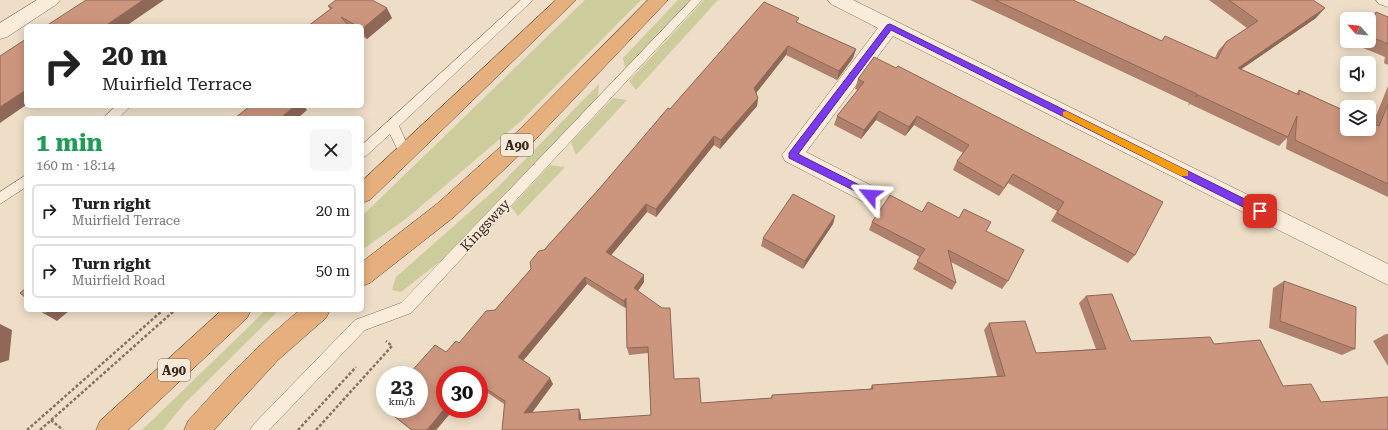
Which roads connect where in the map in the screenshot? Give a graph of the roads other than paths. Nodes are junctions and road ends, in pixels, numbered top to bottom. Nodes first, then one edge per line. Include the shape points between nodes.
1 (51, 0) edge
2 (528, 0) edge
3 (567, 0) edge
4 (659, 0) edge
5 (697, 0) edge
6 (837, 0) edge
7 (1385, 0) edge
8 (1388, 1) edge
9 (890, 26) junction
10 (0, 32) edge
11 (122, 108) edge
12 (112, 116) edge
13 (392, 125) junction
14 (364, 150) edge
15 (405, 153) junction
16 (24, 181) edge
17 (364, 192) edge
18 (870, 195) dead end
19 (0, 199) edge
20 (364, 274) edge
21 (1388, 275) edge
22 (237, 312) edge
23 (316, 312) edge
24 (109, 430) edge
25 (197, 430) edge
26 (258, 430) edge

1 - 10 street
2 - 13 lane
3 - 15 highway
4 - 20 highway, A90 via 526,137 446,210
5 - 26 lane, Kingsway via 406,308 360,325
6 - 9 street
7 - 8 street
9 - 18 street via 792,156
9 - 21 street
11 - 12 lane
13 - 14 lane
13 - 15 lane
15 - 17 highway
16 - 19 lane
22 - 24 highway, A90
23 - 25 highway via 292,331

